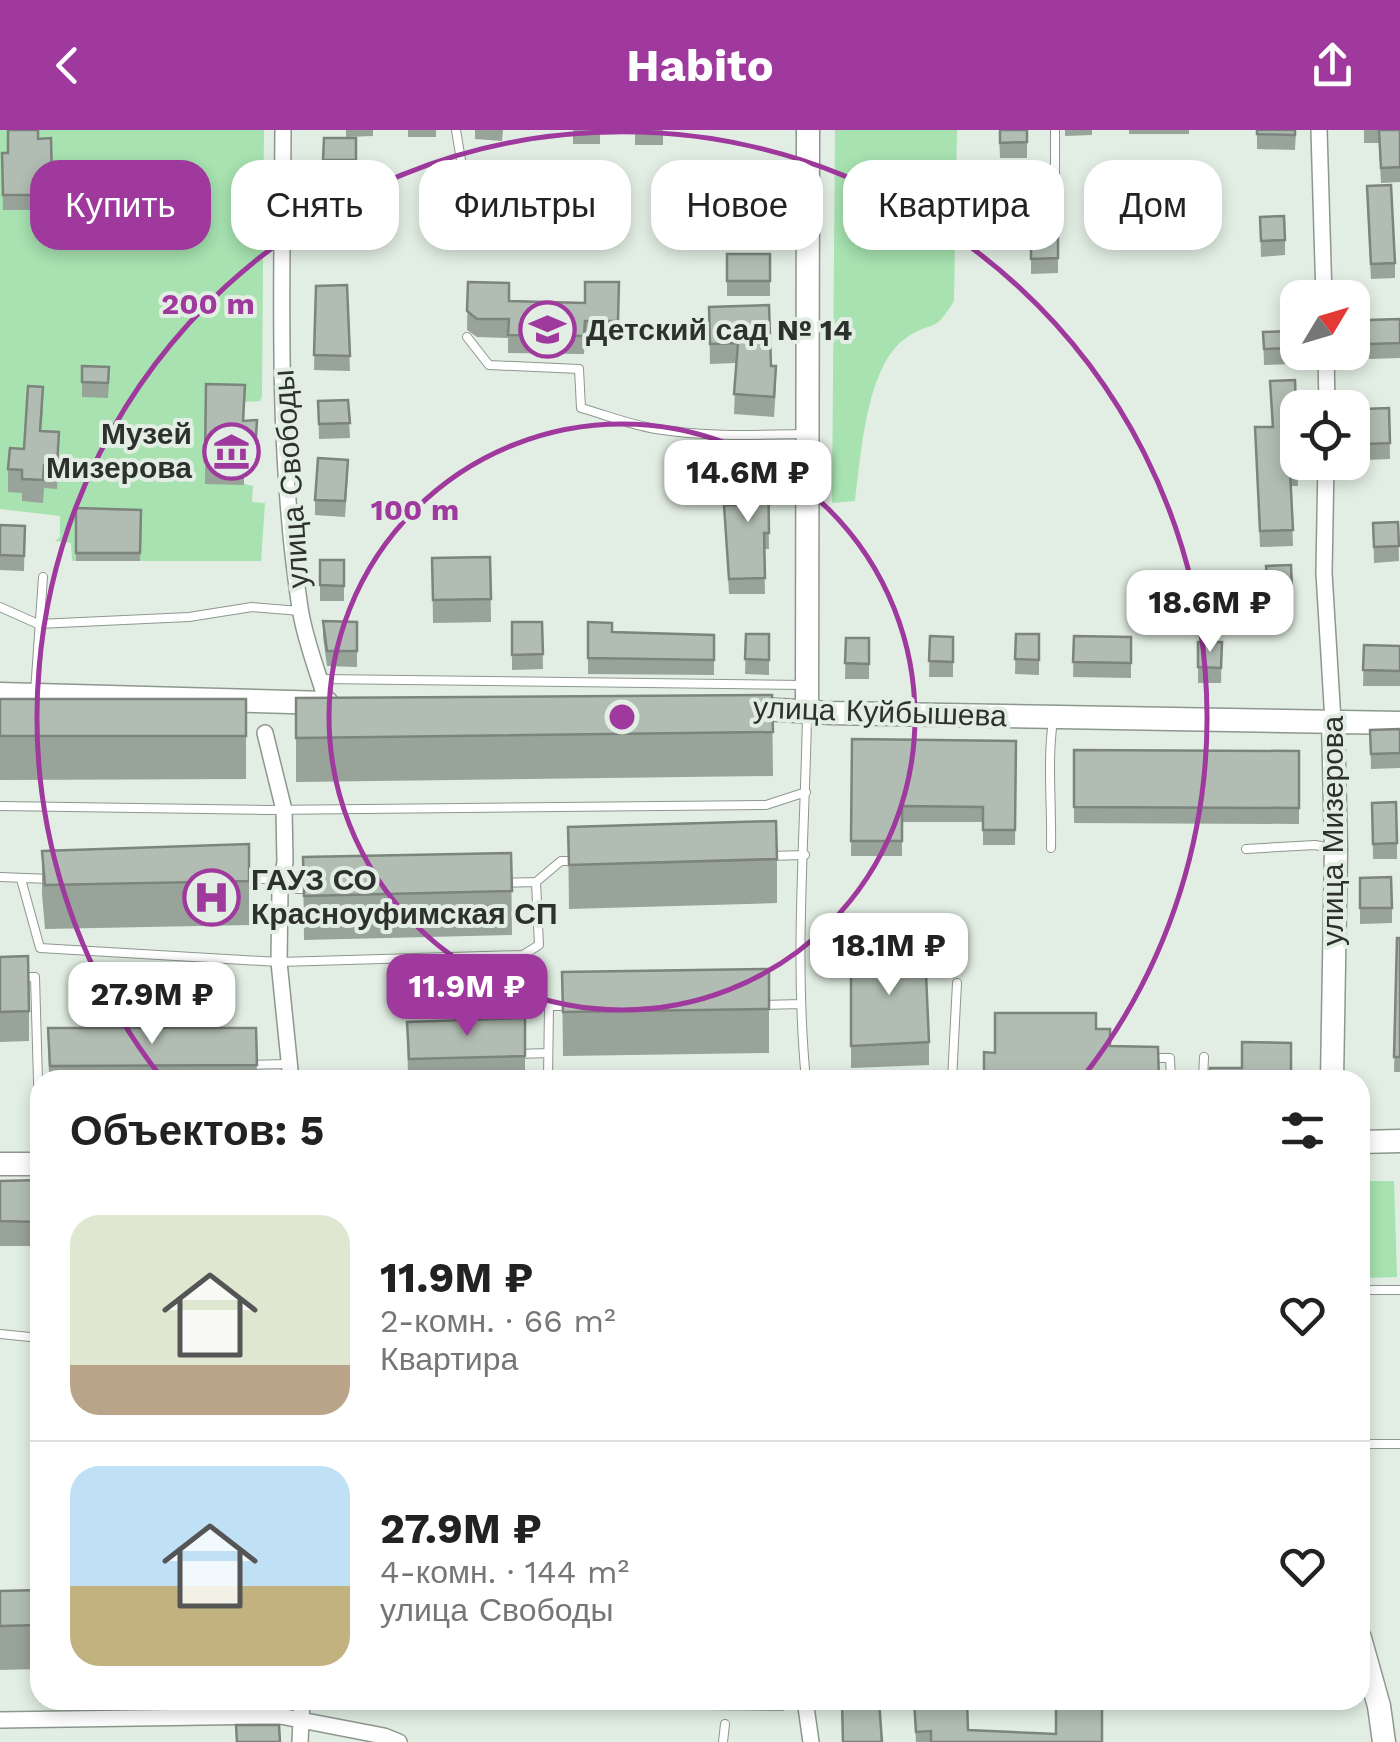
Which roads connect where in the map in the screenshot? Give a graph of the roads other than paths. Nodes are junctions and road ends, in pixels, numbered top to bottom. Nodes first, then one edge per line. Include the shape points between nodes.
1 (284, 130) edge
2 (456, 130) edge
3 (808, 130) edge
4 (1054, 130) edge
5 (1319, 130) edge
6 (461, 160) edge
7 (1054, 160) edge
8 (1323, 280) edge
9 (468, 337) dead end
10 (809, 434) junction
11 (1326, 480) edge
12 (43, 577) dead end
13 (0, 606) edge
14 (300, 610) junction
15 (38, 624) junction
16 (320, 679) junction
17 (0, 694) edge
18 (35, 694) junction
19 (807, 697) junction
20 (337, 703) joint
21 (718, 708) edge
22 (1053, 716) junction
23 (1333, 721) junction
24 (1400, 723) edge
25 (265, 733) dead end
26 (806, 792) junction
27 (0, 806) edge
28 (284, 810) junction
29 (1051, 848) dead end
30 (1246, 848) dead end
31 (1336, 849) junction
32 (805, 855) junction
33 (748, 856) edge
34 (580, 860) edge
35 (303, 861) edge
36 (285, 862) junction
37 (0, 877) edge
38 (22, 879) junction
39 (59, 879) edge
40 (228, 879) edge
41 (536, 882) junction
42 (497, 883) edge
43 (320, 888) edge
44 (280, 890) junction
45 (279, 962) junction
46 (0, 978) edge
47 (957, 983) dead end
48 (800, 1004) junction
49 (588, 1006) edge
50 (744, 1006) edge
51 (548, 1053) junction
52 (511, 1054) edge
53 (1204, 1057) dead end
54 (1139, 1058) edge
55 (38, 1064) junction
56 (57, 1064) edge
57 (243, 1064) edge
58 (38, 1070) edge
59 (279, 1070) edge
60 (291, 1070) edge
61 (548, 1070) edge
62 (805, 1070) edge
63 (953, 1070) edge
64 (1171, 1070) edge
65 (1203, 1070) edge
66 (1332, 1070) edge
67 (1400, 1141) edge
68 (1370, 1142) edge
69 (0, 1164) edge
70 (30, 1164) edge
71 (1370, 1290) edge
72 (1400, 1290) edge
73 (0, 1334) edge
74 (30, 1337) edge
75 (1370, 1444) edge
76 (1400, 1444) edge
77 (1370, 1674) edge
78 (302, 1710) edge
79 (806, 1710) edge
80 (302, 1719) junction
81 (0, 1720) edge
82 (724, 1724) dead end
83 (300, 1742) edge
84 (400, 1742) edge
85 (724, 1742) edge
86 (811, 1742) edge
87 (1384, 1742) edge

1 - 14 street, улица Свободы via 282,385
2 - 6 lane
3 - 10 main road
4 - 7 lane
5 - 8 street
9 - 10 lane via 489,366 580,368 581,408 622,420 712,434
10 - 19 main road
11 - 23 street, улица Мизерова
12 - 15 lane
13 - 15 lane
14 - 15 lane via 252,607 189,618
14 - 16 street, улица Свободы
15 - 18 lane
16 - 19 lane
16 - 20 street, улица Свободы
17 - 18 main road
18 - 20 main road
19 - 21 main road, улица Куйбышева
19 - 22 main road, улица Куйбышева via 832,713
19 - 26 lane
22 - 23 main road, улица Куйбышева
22 - 29 lane
23 - 24 main road, улица Куйбышева
23 - 31 main road, улица Мизерова
25 - 28 street
26 - 28 lane via 766,804
26 - 32 lane
27 - 28 lane
28 - 36 street
30 - 31 lane
31 - 66 main road, улица Мизерова
32 - 33 lane
32 - 48 lane
34 - 41 lane via 561,861
35 - 36 lane
36 - 44 street
37 - 38 lane
38 - 39 lane
38 - 45 lane via 40,948
40 - 44 lane via 266,880
41 - 42 lane
41 - 45 lane via 539,945 523,955
43 - 44 lane
44 - 45 street
45 - 60 street
46 - 55 lane via 36,977
47 - 63 lane
48 - 50 lane
48 - 62 lane
49 - 51 lane via 549,1006
51 - 52 lane
51 - 61 lane
53 - 65 lane
54 - 64 lane via 1170,1058
55 - 56 lane
55 - 58 lane
57 - 59 lane
67 - 68 main road
69 - 70 main road
71 - 72 lane
73 - 74 lane
75 - 76 lane
77 - 87 main road
78 - 80 street
79 - 86 street
80 - 81 street
80 - 83 street
80 - 84 street
82 - 85 lane

